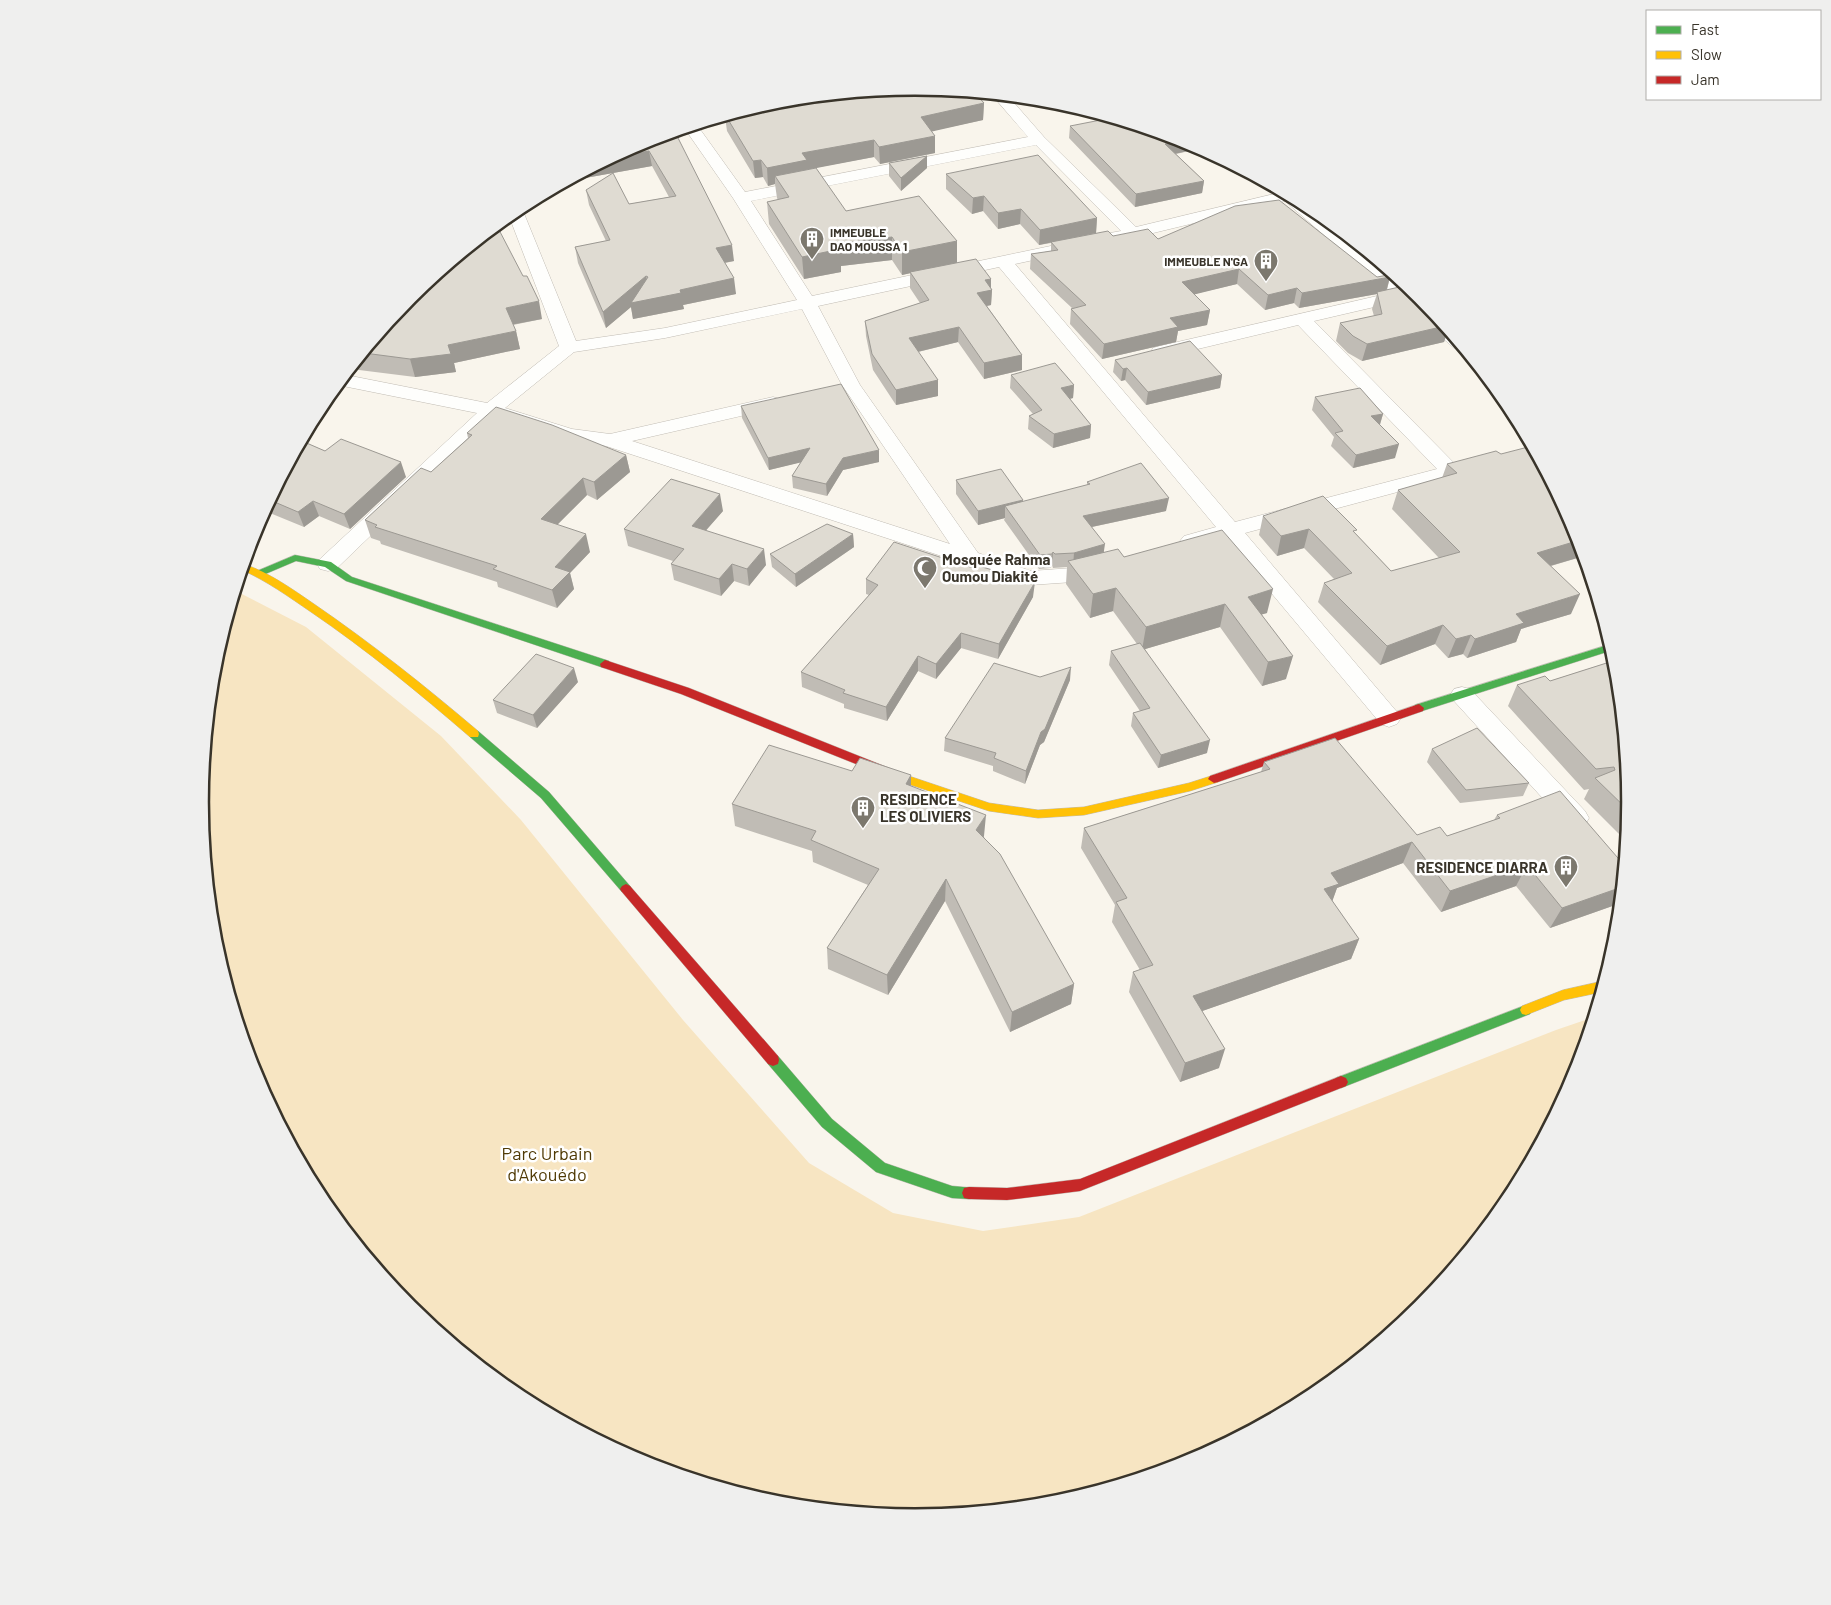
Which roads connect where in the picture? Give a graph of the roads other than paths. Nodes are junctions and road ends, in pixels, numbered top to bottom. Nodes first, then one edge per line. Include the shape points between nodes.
1 (1005, 102) edge
2 (695, 132) edge
3 (1039, 140) junction
4 (1279, 197) edge
5 (741, 198) junction
6 (518, 219) edge
7 (1326, 228) edge
8 (1133, 233) junction
9 (1096, 241) edge
10 (1078, 245) edge
11 (1003, 262) junction
12 (1404, 296) junction
13 (807, 302) junction
14 (1425, 314) edge
15 (1303, 320) junction
16 (569, 347) junction
17 (1147, 355) edge
18 (349, 381) edge
19 (851, 385) junction
20 (832, 390) edge
21 (793, 398) edge
22 (491, 410) junction
23 (609, 440) junction
24 (1497, 459) edge
25 (1451, 472) junction
26 (1231, 530) junction
27 (1175, 546) edge
28 (970, 558) junction
29 (1120, 562) edge
30 (328, 564) junction
31 (249, 569) edge
32 (260, 573) junction
33 (1605, 649) edge
34 (1462, 695) junction
35 (1389, 718) junction
36 (1590, 833) edge
37 (1597, 987) edge

1 - 3 street
2 - 5 street
3 - 5 street
3 - 8 street
4 - 8 street
5 - 13 street
6 - 16 street
7 - 12 street
8 - 9 street
10 - 11 street
11 - 13 street
11 - 26 street via 1104,367
12 - 14 street
12 - 15 street
13 - 16 street via 665,333
13 - 19 street
15 - 17 street
15 - 25 street
16 - 22 street
18 - 22 street
19 - 20 street
19 - 28 street
21 - 23 street
22 - 23 street via 570,435
22 - 30 street
23 - 28 street
24 - 25 street
25 - 26 street
26 - 27 street
26 - 35 street
28 - 29 street via 1030,578 1073,575
30 - 32 street via 295,558
30 - 35 street via 348,579 684,691 927,788 989,807 1038,814 1084,811 1132,802 1190,787
31 - 32 street
32 - 37 street via 335,623 424,691 545,795 827,1123 881,1168 952,1192 1007,1194 1080,1185 1563,995
33 - 34 street
34 - 35 street
34 - 36 street

